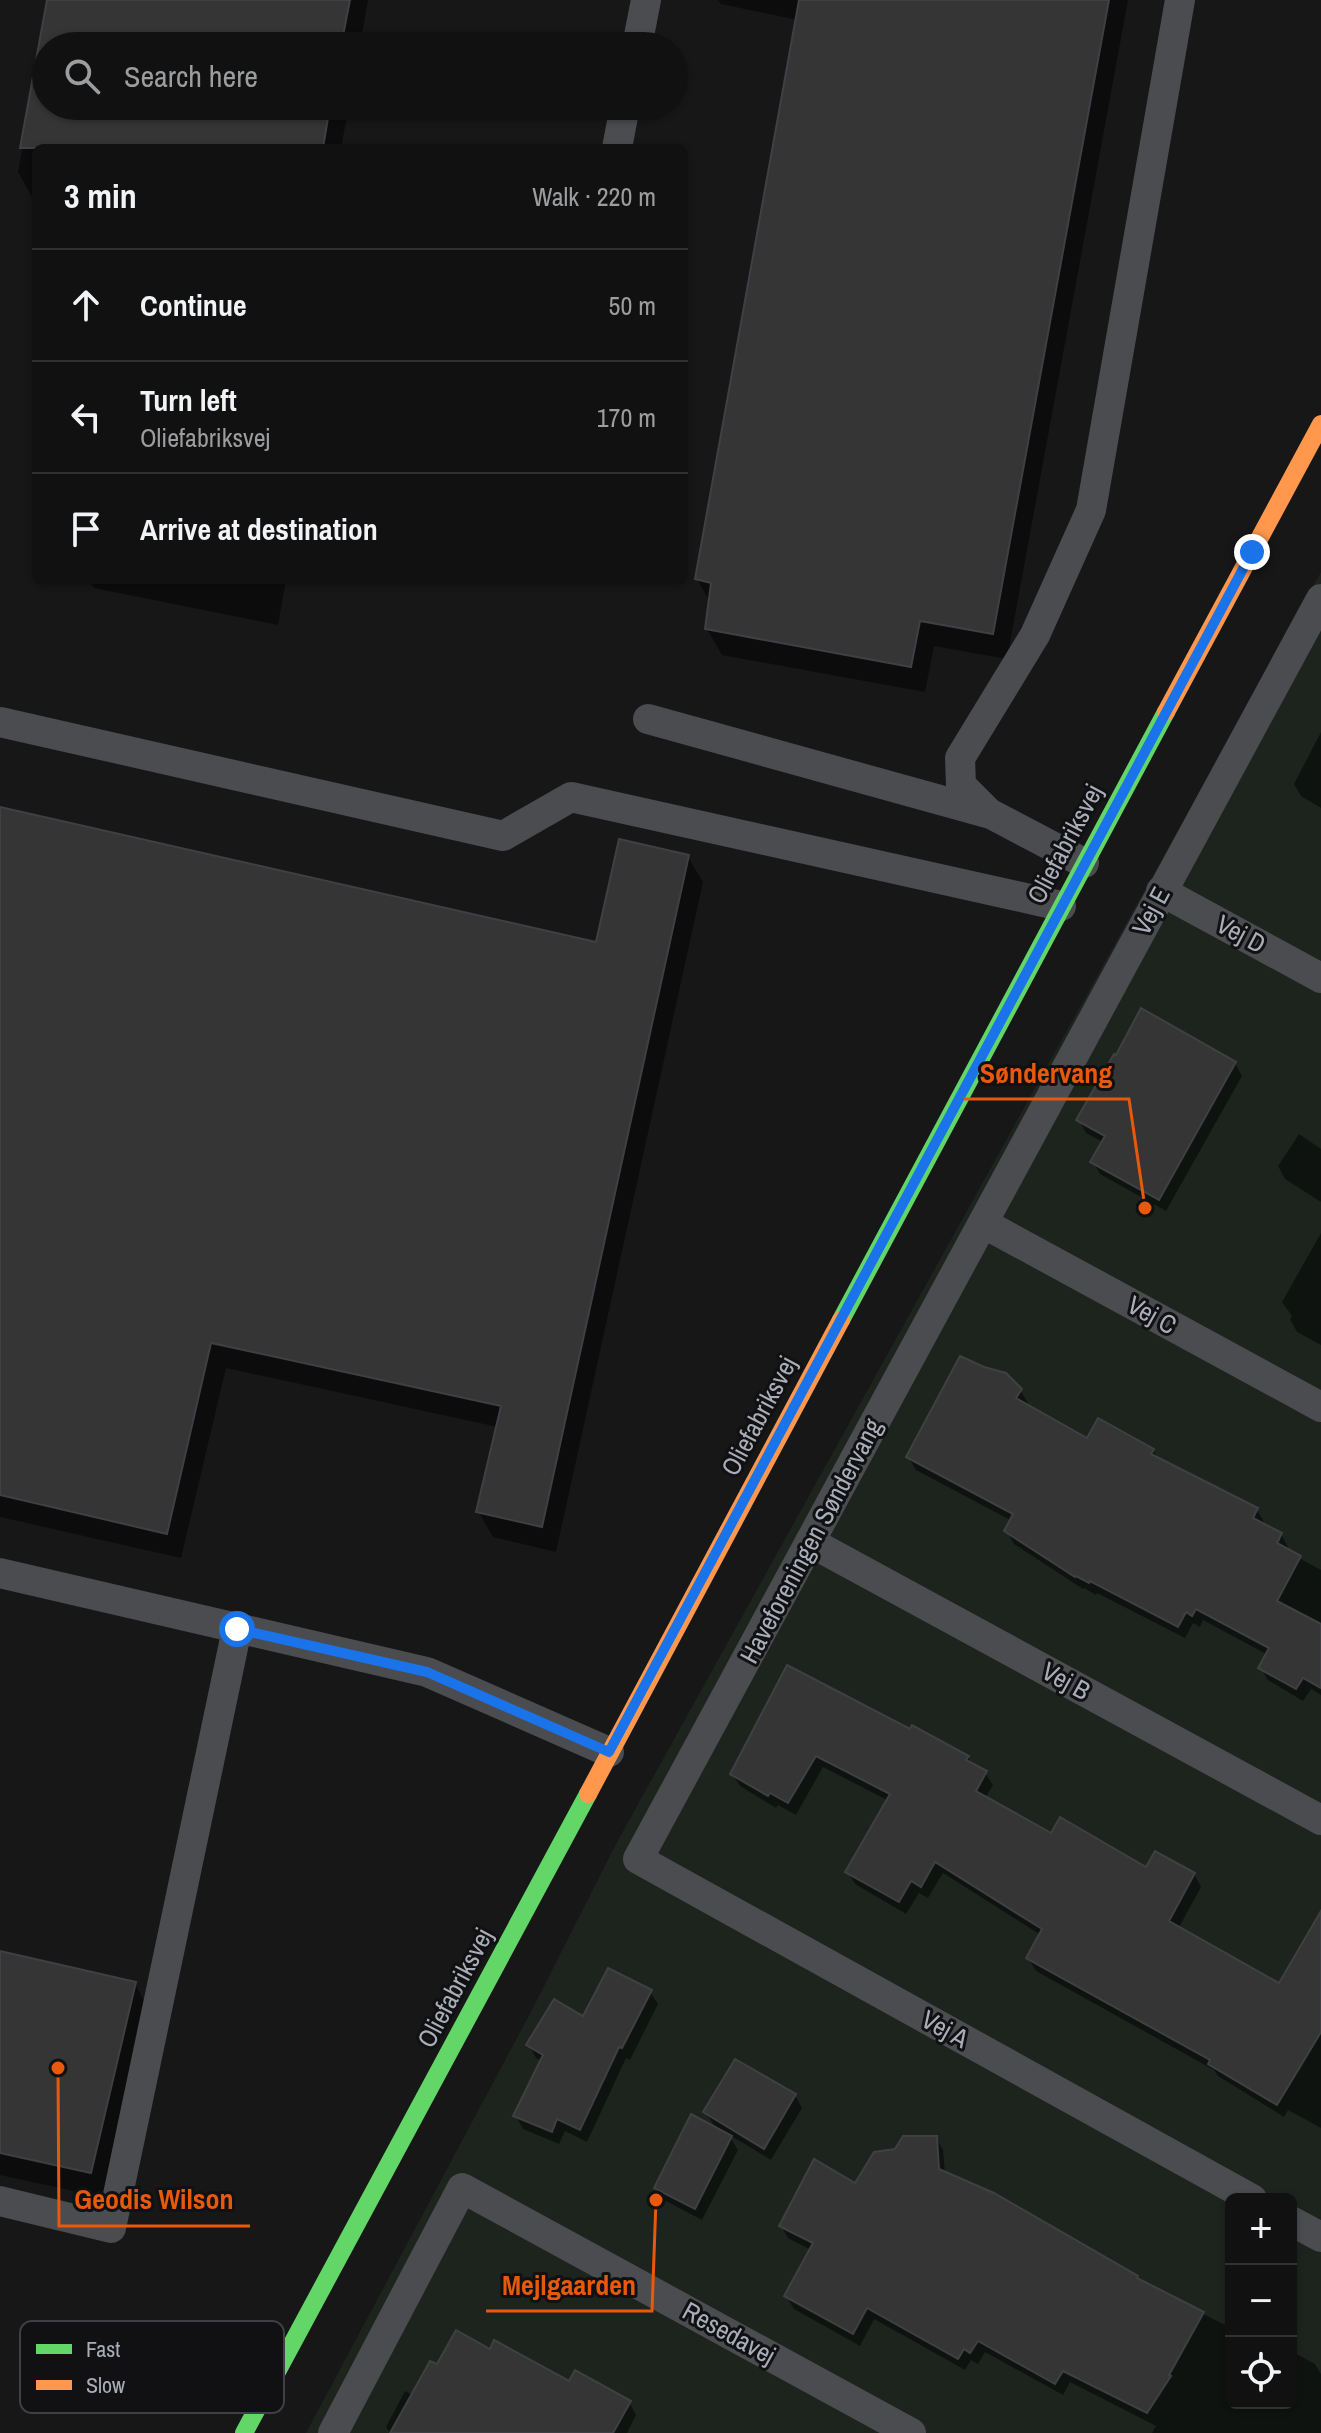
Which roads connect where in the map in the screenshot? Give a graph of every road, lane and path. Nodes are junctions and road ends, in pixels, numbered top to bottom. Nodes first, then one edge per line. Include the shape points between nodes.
1 (646, 0) edge
2 (1180, 0) edge
3 (640, 32) edge
4 (622, 120) edge
5 (618, 144) edge
6 (1321, 424) edge
7 (1321, 599) edge
8 (648, 719) dead end
9 (0, 722) edge
10 (989, 813) junction
11 (1084, 863) junction
12 (1161, 891) junction
13 (1061, 906) junction
14 (1321, 978) edge
15 (983, 1223) junction
16 (1321, 1407) edge
17 (810, 1542) junction
18 (0, 1573) edge
19 (237, 1629) junction
20 (609, 1752) junction
21 (1321, 1820) edge
22 (638, 1859) joint
23 (1241, 2193) edge
24 (0, 2201) edge
25 (1297, 2224) edge
26 (1321, 2237) edge
27 (284, 2359) edge
28 (255, 2413) edge
29 (244, 2433) edge
30 (333, 2433) edge
31 (911, 2433) edge

1 - 3 lane
2 - 10 lane via 1091,510 1035,635 960,758 961,785
4 - 5 lane
6 - 11 street, Oliefabriksvej
7 - 12 lane, Vej E
8 - 10 lane
9 - 13 lane via 503,836 571,797
10 - 11 lane
11 - 13 street, Oliefabriksvej
12 - 14 lane, Vej D
12 - 15 lane, Vej E
13 - 20 street, Oliefabriksvej
15 - 16 lane, Vej C
15 - 17 lane, Haveforeningen Søndervang
17 - 21 lane, Vej B
17 - 22 lane, Haveforeningen Søndervang
18 - 19 lane
19 - 20 lane via 427,1672
19 - 24 lane via 111,2228
20 - 27 street, Oliefabriksvej
22 - 23 lane, Vej A
25 - 26 lane
28 - 29 street, Oliefabriksvej
30 - 31 lane, Resedavej via 462,2188

